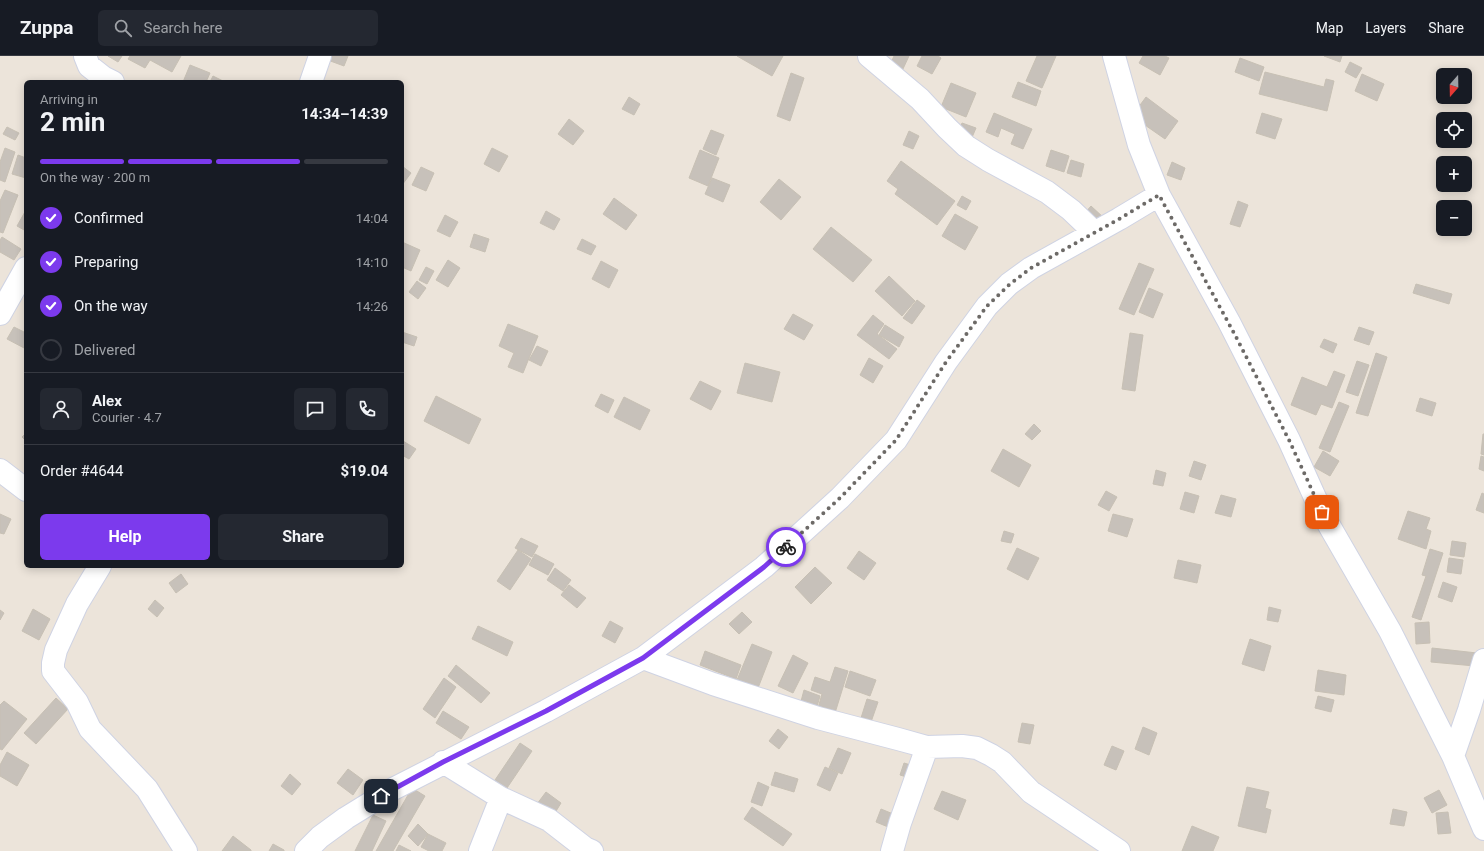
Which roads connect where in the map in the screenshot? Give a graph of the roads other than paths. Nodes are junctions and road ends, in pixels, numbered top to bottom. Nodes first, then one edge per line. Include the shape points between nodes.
1 (85, 56) edge
2 (320, 56) edge
3 (869, 56) edge
4 (1114, 56) edge
5 (109, 80) edge
6 (312, 80) edge
7 (1159, 195) junction
8 (1094, 232) junction
9 (24, 272) edge
10 (0, 314) edge
11 (0, 470) edge
12 (24, 488) edge
13 (99, 568) edge
14 (643, 658) junction
15 (1484, 660) edge
16 (927, 747) junction
17 (1452, 756) junction
18 (443, 762) junction
19 (502, 798) junction
20 (1484, 829) edge
21 (587, 850) edge
22 (186, 851) edge
23 (306, 851) edge
24 (480, 851) edge
25 (892, 851) edge
26 (1119, 851) edge

1 - 5 street via 89,66
2 - 6 street
3 - 8 street via 920,99 966,146 1047,192
4 - 7 street via 1139,145
7 - 8 street
7 - 17 street via 1236,336 1322,512 1390,631
8 - 14 street via 1031,268 1010,284 987,306 946,362 896,440 840,498 764,567
9 - 10 street
11 - 12 street
13 - 22 street via 77,604 59,643 53,672 77,702 90,729 147,789
14 - 16 street via 818,718
14 - 18 street via 546,711
15 - 17 street
16 - 25 street
16 - 26 street via 962,746 977,748 991,754 1031,792
17 - 20 street
18 - 19 street
18 - 23 street via 346,818
19 - 21 street via 549,820
19 - 24 street

